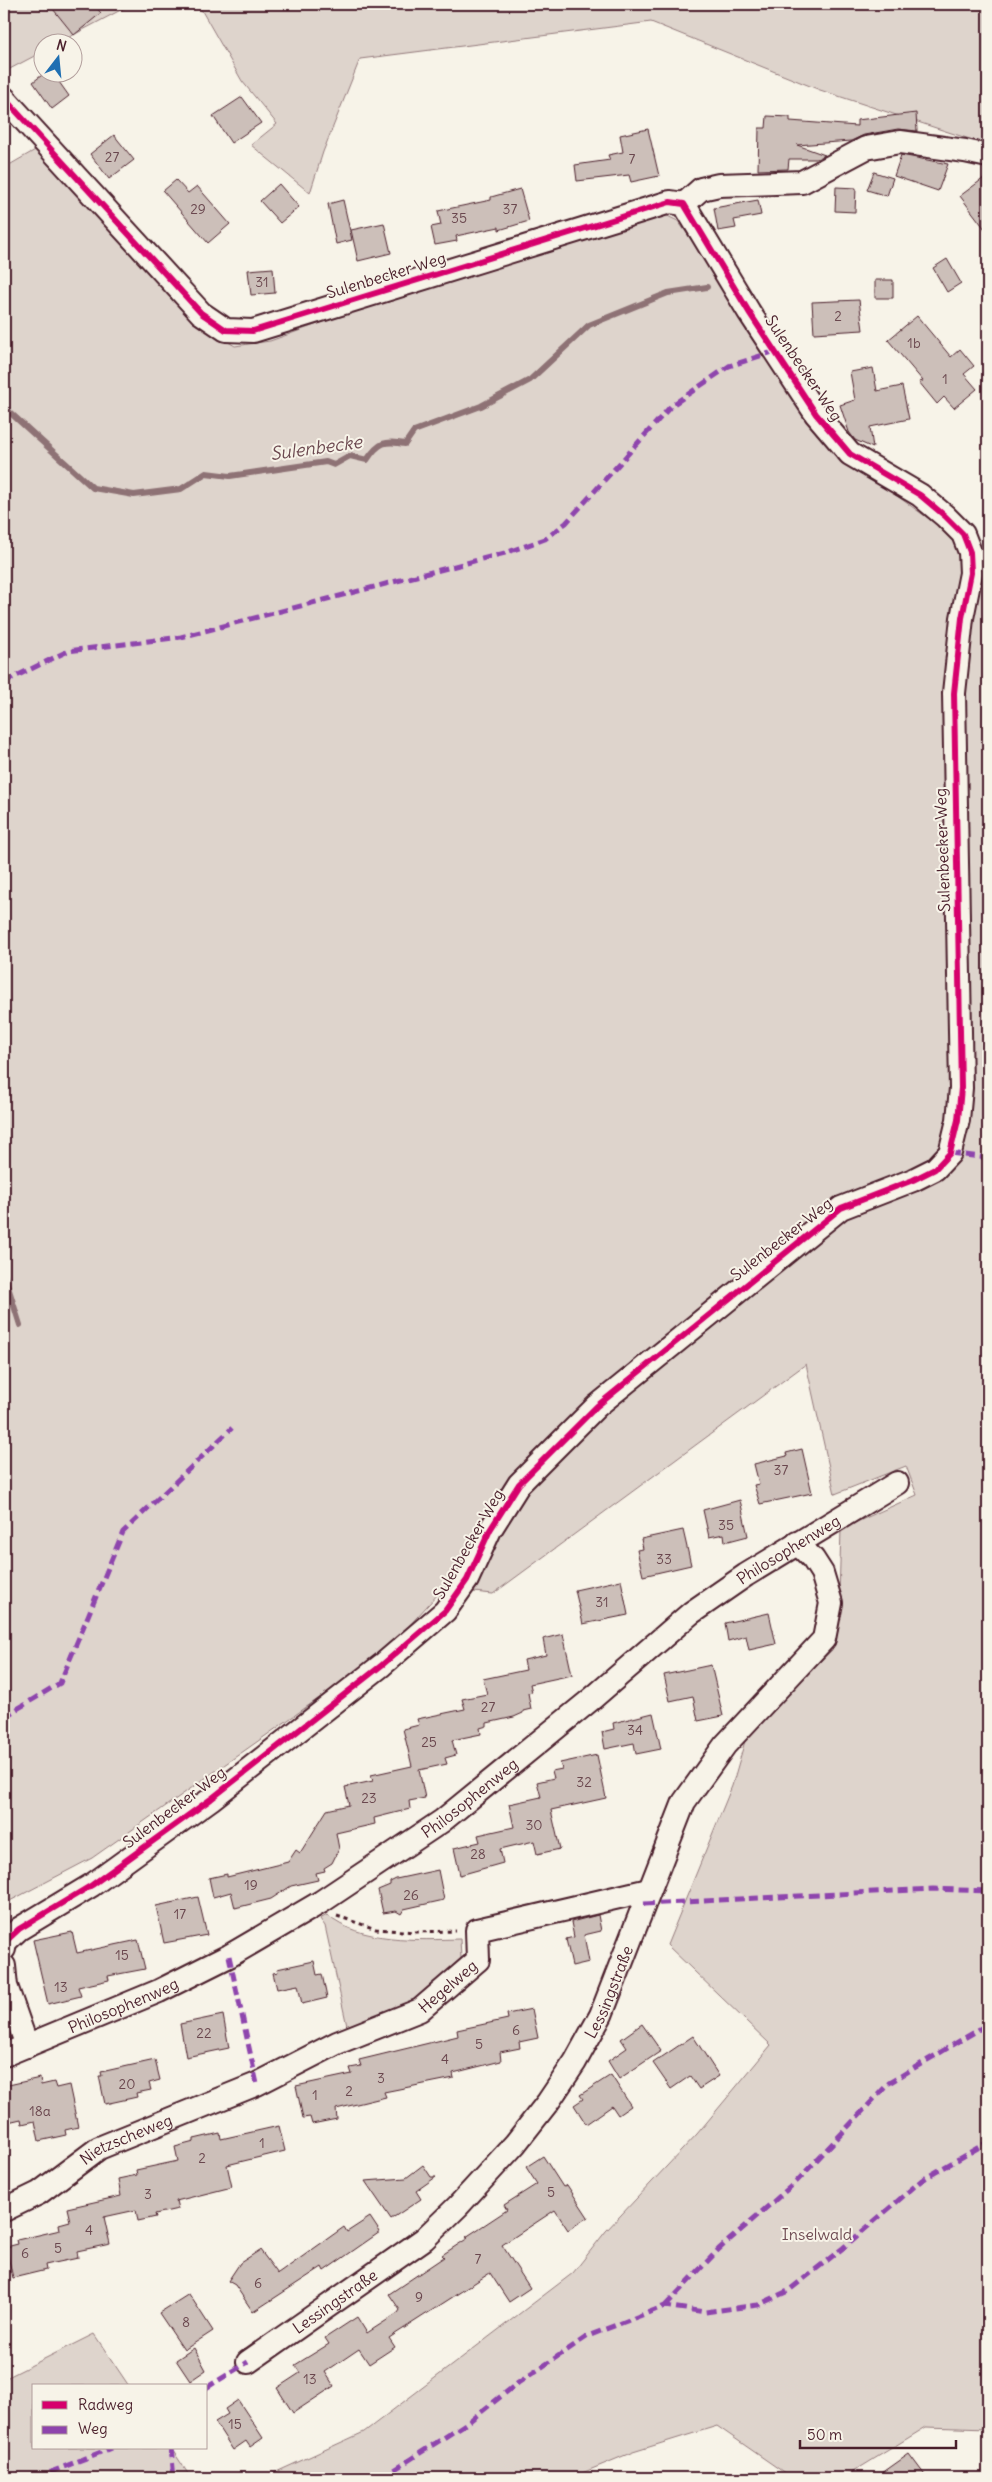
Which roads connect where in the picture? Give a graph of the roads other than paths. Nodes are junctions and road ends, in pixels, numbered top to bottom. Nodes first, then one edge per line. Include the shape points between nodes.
1 (4, 98) edge
2 (988, 156) edge
3 (684, 204) junction
4 (897, 1483) dead end
5 (797, 1543) junction
6 (649, 1890) junction
7 (4, 1949) edge
8 (4, 1966) edge
9 (27, 2046) junction
10 (4, 2055) edge
11 (257, 2084) joint
12 (4, 2210) edge
13 (248, 2362) dead end

1 - 3 street, Sulenbecker Weg via 201,313 226,330 253,332 670,202
2 - 3 street via 900,142 866,148 802,182 718,185 701,189
3 - 7 street, Sulenbecker Weg via 816,414 850,454 920,494 962,534 970,552 971,573 962,618 954,693 961,1088 950,1153 935,1169 841,1208 597,1406 518,1484 490,1530 467,1580 445,1611 382,1665 211,1798 92,1885 19,1929 5,1942
4 - 5 street, Philosophenweg
5 - 6 street, Lessingstraße via 822,1573 831,1603 824,1639 725,1745 684,1802
5 - 9 street, Philosophenweg via 691,1613 442,1821 321,1902 159,1992
6 - 11 street, Hegelweg via 477,1930 478,1960 420,2010 338,2043
6 - 13 street, Lessingstraße via 601,2015 570,2070 515,2144 424,2238
8 - 9 street via 6,1986
9 - 10 street, Philosophenweg
11 - 12 street, Nietzscheweg via 99,2148 39,2193

